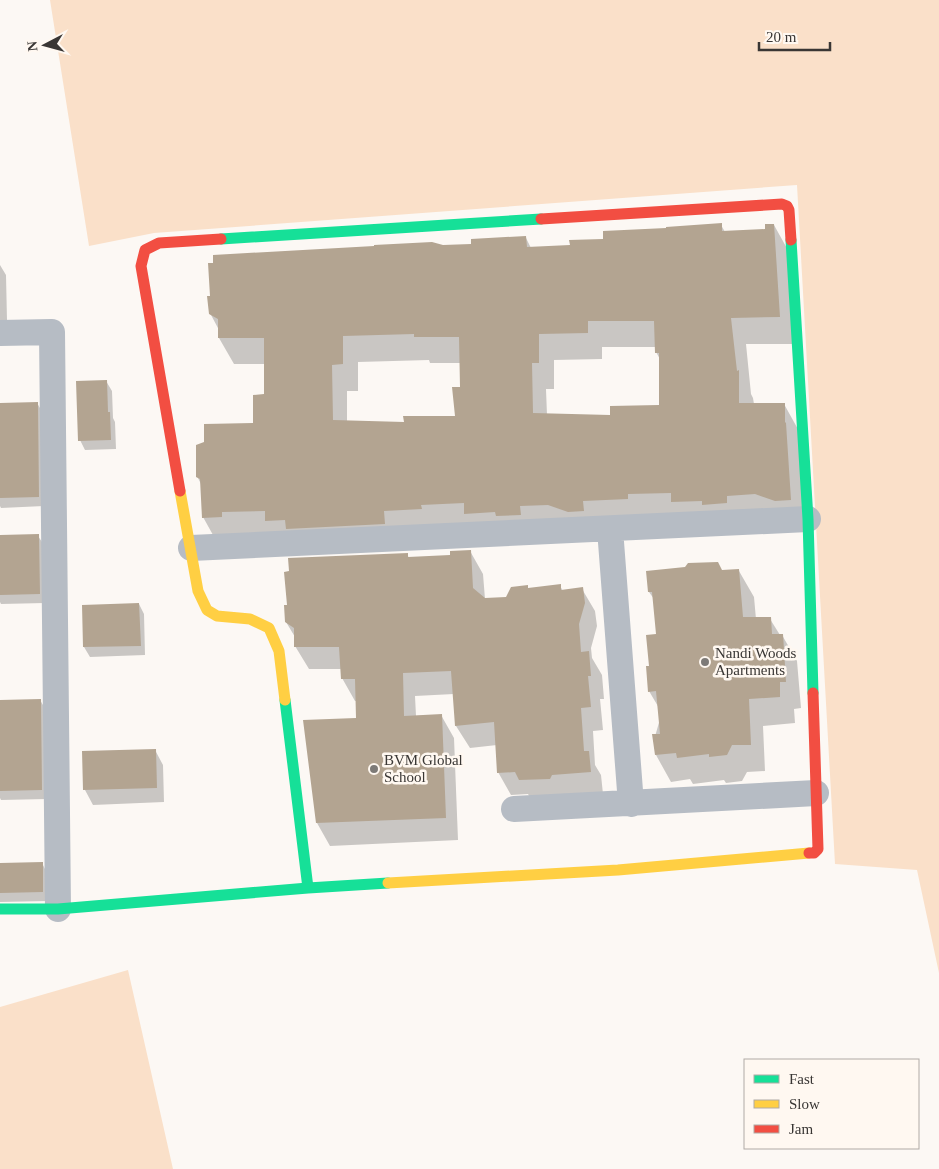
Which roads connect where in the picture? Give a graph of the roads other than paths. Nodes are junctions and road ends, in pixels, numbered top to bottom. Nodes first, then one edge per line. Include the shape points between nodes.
1 (0, 333) edge
2 (808, 519) junction
3 (610, 529) junction
4 (190, 548) junction
5 (816, 793) junction
6 (631, 804) junction
7 (514, 809) dead end
8 (308, 888) junction
9 (0, 909) edge
10 (58, 909) junction

1 - 10 street via 52,332
2 - 3 street
2 - 4 street via 789,210 782,204 159,243 145,250 141,266
2 - 5 street
3 - 4 street
3 - 6 street
4 - 8 street via 198,592 207,610 217,616 250,619 269,628 280,651
5 - 6 street
5 - 8 street via 818,849 814,853 627,869
6 - 7 street
8 - 10 street
9 - 10 street

